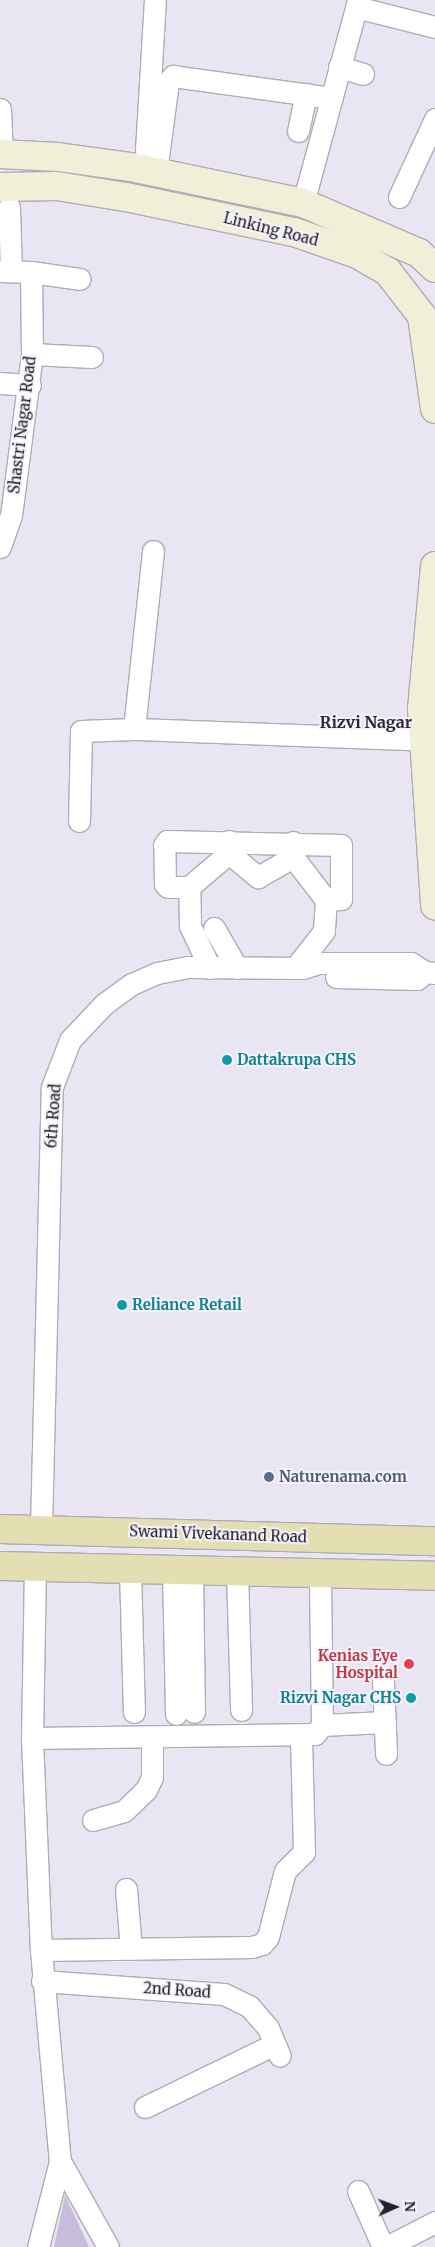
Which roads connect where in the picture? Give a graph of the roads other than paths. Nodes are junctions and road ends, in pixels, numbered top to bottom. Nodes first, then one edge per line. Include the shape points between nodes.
1 (155, 0) edge
2 (383, 0) edge
3 (357, 3) edge
4 (435, 20) edge
5 (435, 27) edge
6 (339, 67) junction
7 (362, 74) dead end
8 (306, 94) junction
9 (331, 98) junction
10 (0, 109) edge
11 (435, 119) edge
12 (323, 127) junction
13 (1, 154) edge
14 (151, 171) junction
15 (399, 197) dead end
16 (303, 203) junction
17 (5, 206) edge
18 (435, 268) edge
19 (14, 272) edge
20 (80, 279) dead end
21 (428, 314) edge
22 (32, 354) junction
23 (92, 357) dead end
24 (0, 383) edge
25 (30, 385) junction
26 (435, 409) edge
27 (6, 511) edge
28 (0, 547) edge
29 (153, 551) dead end
30 (435, 566) edge
31 (431, 650) edge
32 (134, 729) junction
33 (429, 740) edge
34 (430, 792) edge
35 (79, 821) dead end
36 (229, 847) junction
37 (293, 849) junction
38 (189, 887) junction
39 (326, 900) junction
40 (435, 906) edge
41 (214, 928) dead end
42 (303, 942) dead end
43 (210, 968) junction
44 (237, 968) junction
45 (292, 968) junction
46 (430, 972) edge
47 (0, 1529) edge
48 (41, 1529) junction
49 (435, 1541) edge
50 (0, 1566) edge
51 (35, 1567) junction
52 (130, 1570) junction
53 (183, 1571) junction
54 (243, 1572) junction
55 (320, 1574) junction
56 (435, 1576) edge
57 (383, 1681) dead end
58 (246, 1710) dead end
59 (134, 1712) dead end
60 (185, 1713) dead end
61 (385, 1722) junction
62 (322, 1725) junction
63 (301, 1736) junction
64 (152, 1737) junction
65 (32, 1738) junction
66 (386, 1754) dead end
67 (93, 1820) dead end
68 (126, 1889) dead end
69 (131, 1949) junction
70 (41, 1950) junction
71 (42, 1981) junction
72 (145, 2107) dead end
73 (60, 2161) junction
74 (358, 2191) dead end
75 (435, 2222) edge
76 (435, 2239) edge
77 (38, 2247) edge
78 (108, 2247) edge
79 (385, 2247) edge
80 (418, 2247) edge

1 - 14 street
2 - 4 street via 383,6 388,9
3 - 5 street
3 - 6 street
6 - 7 street
6 - 9 street
8 - 9 street
8 - 12 street via 299,127
8 - 14 street via 173,76 168,82
9 - 12 street
10 - 13 street
11 - 15 street
12 - 16 street
13 - 14 main road, Linking Road via 58,156
14 - 16 main road, Linking Road
16 - 18 main road, Linking Road via 419,253
17 - 19 street, Shastri Nagar Road
17 - 21 main road, Linking Road via 56,186 294,232 357,254 388,272
19 - 20 street
19 - 22 street, Shastri Nagar Road
21 - 26 main road, Linking Road
22 - 23 street
22 - 25 street, Shastri Nagar Road
24 - 25 street
25 - 27 street, Shastri Nagar Road
27 - 28 street, Shastri Nagar Road
29 - 32 street
30 - 31 main road
31 - 33 main road
32 - 33 street
32 - 35 street via 82,731
33 - 34 main road
34 - 40 main road
36 - 37 street
36 - 37 street via 258,877
36 - 38 street
36 - 38 street via 165,843 165,884
37 - 39 street
37 - 39 street via 341,845 342,897
38 - 43 street via 190,926
39 - 45 street via 324,931
41 - 44 street
42 - 45 street
43 - 44 street, 6th Road
43 - 48 street, 6th Road via 188,967 157,973 132,984 104,1004 70,1040 52,1087
44 - 45 street, 6th Road
45 - 46 street, 6th Road via 318,963 411,963
47 - 48 main road, Swami Vivekanand Road
48 - 49 main road, Swami Vivekanand Road
50 - 51 main road
51 - 52 main road
51 - 65 street
52 - 53 main road
52 - 59 street
53 - 54 main road
53 - 60 street
54 - 55 main road
54 - 58 street
55 - 56 main road
55 - 62 street
57 - 61 street
61 - 62 street
61 - 66 street
62 - 63 street via 315,1734
63 - 64 street
63 - 69 street via 304,1852 285,1871 268,1937 252,1947
64 - 65 street
64 - 67 street via 152,1777 146,1790 124,1811
65 - 70 street
68 - 69 street
69 - 70 street
70 - 71 street
71 - 72 street, 2nd Road via 224,1994 249,2006 268,2028 278,2050
71 - 73 street
73 - 77 street
73 - 78 street
74 - 79 street
75 - 79 street
76 - 80 street

